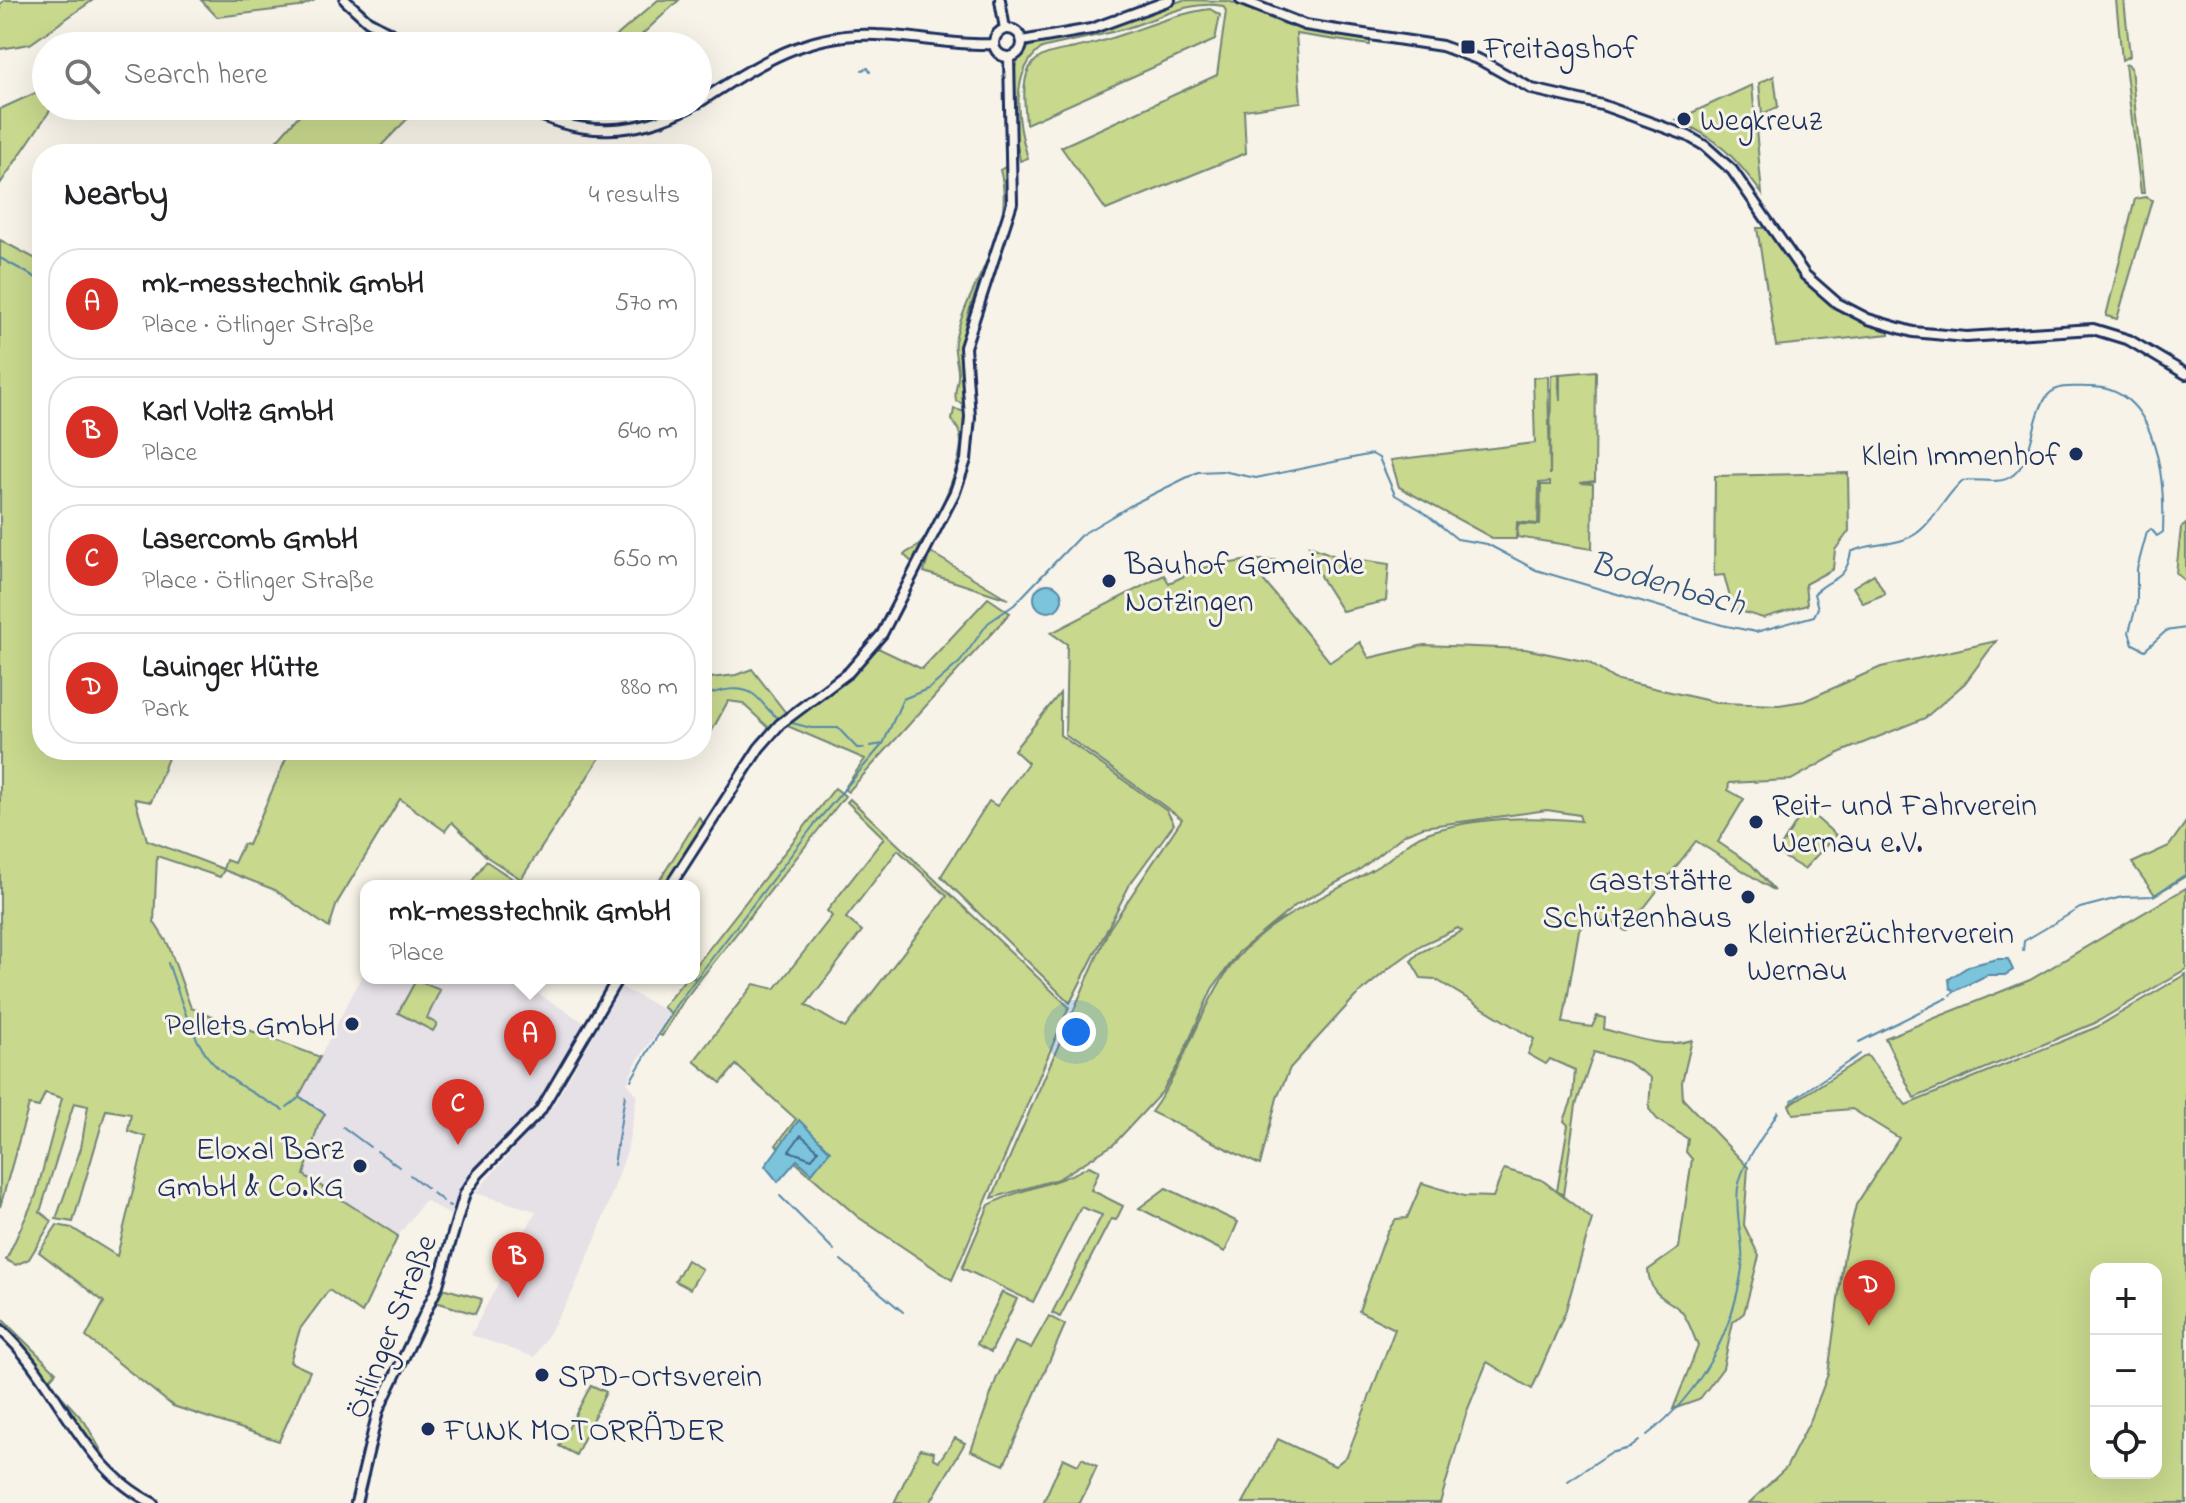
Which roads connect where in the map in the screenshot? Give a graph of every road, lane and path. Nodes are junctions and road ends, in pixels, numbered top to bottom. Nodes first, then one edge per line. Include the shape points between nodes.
1 (345, 0) edge
2 (1000, 0) edge
3 (1170, 0) edge
4 (1241, 0) edge
5 (1005, 29) junction
6 (388, 32) edge
7 (1022, 41) junction
8 (993, 44) junction
9 (1009, 57) junction
10 (712, 94) edge
11 (558, 120) edge
12 (663, 120) edge
13 (2186, 374) edge
14 (674, 880) edge
15 (614, 984) edge
16 (0, 1329) edge
17 (153, 1503) edge
18 (356, 1503) edge

1 - 6 main road
2 - 5 main road
3 - 7 main road via 1091,29
4 - 13 main road via 1305,25 1458,50 1532,89 1623,112 1705,146 1732,170 1805,275 1837,303 1868,319 1913,332 1966,337 2093,329 2129,340
5 - 7 main road via 1016,31
5 - 8 main road
7 - 9 main road via 1019,52
8 - 9 main road via 997,53
8 - 10 main road via 875,34 811,42 763,61
9 - 14 main road via 1012,203 965,347 969,428 955,492 882,634 849,672 780,724 759,748
11 - 12 main road via 577,128 607,130
15 - 18 main road, Ötlinger Straße via 540,1111 465,1193 437,1288 378,1411
16 - 17 main road via 104,1466 125,1487

